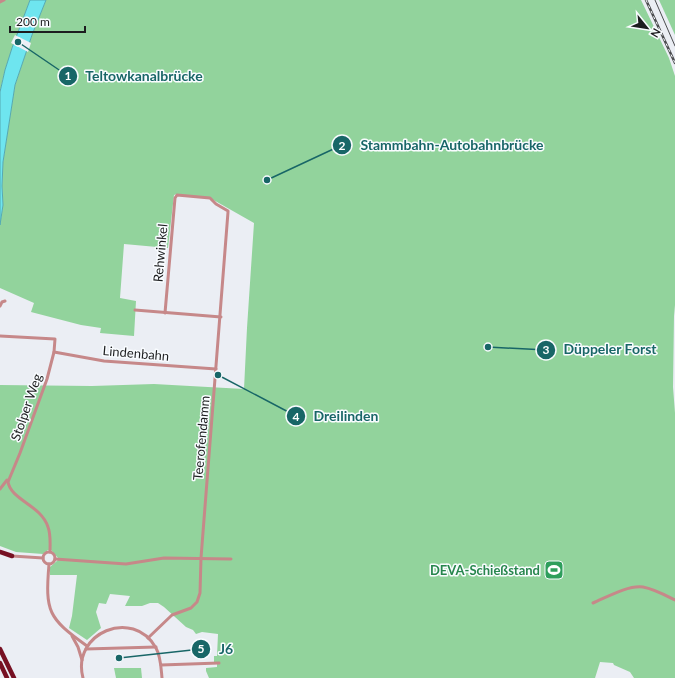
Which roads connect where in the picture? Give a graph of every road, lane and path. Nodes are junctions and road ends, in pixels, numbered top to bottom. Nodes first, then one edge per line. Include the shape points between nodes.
1 (4, 0) edge
2 (0, 2) edge
3 (228, 214) joint
4 (5, 301) dead end
5 (0, 306) edge
6 (135, 310) dead end
7 (165, 313) junction
8 (221, 318) junction
9 (0, 336) edge
10 (54, 352) junction
11 (216, 369) junction
12 (8, 479) junction
13 (0, 490) edge
14 (0, 552) edge
15 (50, 552) junction
16 (0, 555) edge
17 (12, 556) junction
18 (43, 558) junction
19 (201, 558) junction
20 (55, 559) junction
21 (231, 559) dead end
22 (49, 564) junction
23 (675, 600) edge
24 (593, 603) dead end
25 (71, 634) junction
26 (148, 638) junction
27 (156, 647) junction
28 (86, 648) junction
29 (0, 649) edge
30 (82, 660) junction
31 (0, 663) edge
32 (219, 663) dead end
33 (161, 665) junction
34 (7, 678) edge
35 (14, 678) edge
36 (83, 678) edge
37 (162, 678) edge

1 - 2 street
3 - 7 street, Rehwinkel via 228,211 210,198 177,195 175,198
3 - 8 street, Teerofendamm
4 - 5 street
6 - 7 street
7 - 8 street
8 - 11 street, Teerofendamm
9 - 10 street, Stolper Weg via 55,339
10 - 11 street, Lindenbahn via 104,361
10 - 12 street, Stolper Weg via 20,453
11 - 19 street, Teerofendamm
12 - 13 street, Stolper Weg
12 - 15 street via 12,492 37,510 46,522 50,533
14 - 17 highway
15 - 18 street
15 - 20 street
16 - 17 street
17 - 18 street
18 - 22 street
19 - 20 street via 164,558 126,564
19 - 21 street
19 - 26 street, Teerofendamm via 200,593 197,602 191,608 172,615
20 - 22 street
22 - 25 street via 48,604 54,617
23 - 24 street via 650,589 638,587 629,588
25 - 28 street
25 - 30 street
26 - 27 street
26 - 28 street via 134,630 108,629 100,633
27 - 28 street
27 - 33 street
28 - 30 street
29 - 35 highway
30 - 36 street
31 - 34 highway
32 - 33 street
33 - 37 street

